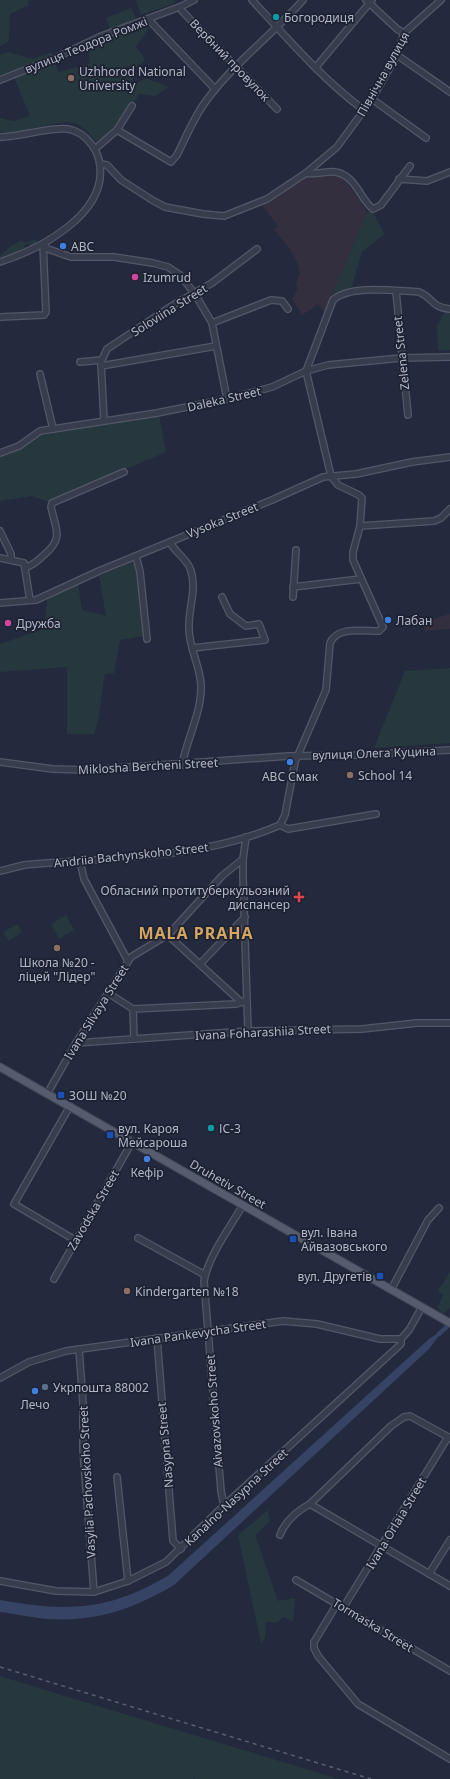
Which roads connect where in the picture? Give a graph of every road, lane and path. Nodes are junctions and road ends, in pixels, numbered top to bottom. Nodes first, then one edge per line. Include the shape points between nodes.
1 (194, 0) edge
2 (252, 0) edge
3 (303, 0) edge
4 (441, 0) edge
5 (369, 1) edge
6 (182, 11) dead end
7 (150, 21) dead end
8 (276, 26) junction
9 (404, 33) junction
10 (397, 55) junction
11 (236, 66) junction
12 (316, 66) junction
13 (0, 80) edge
14 (215, 89) junction
15 (450, 92) edge
16 (372, 99) junction
17 (132, 106) dead end
18 (277, 109) dead end
19 (364, 110) junction
20 (117, 130) junction
21 (0, 137) edge
22 (426, 138) dead end
23 (95, 149) junction
24 (100, 164) junction
25 (410, 166) dead end
26 (450, 172) edge
27 (306, 173) junction
28 (400, 179) junction
29 (43, 244) junction
30 (257, 249) dead end
31 (0, 262) edge
32 (396, 291) junction
33 (195, 294) junction
34 (288, 309) dead end
35 (450, 309) edge
36 (0, 318) edge
37 (212, 323) junction
38 (216, 346) junction
39 (450, 357) edge
40 (401, 358) junction
41 (80, 362) dead end
42 (102, 363) junction
43 (306, 371) junction
44 (40, 374) dead end
45 (227, 399) junction
46 (408, 415) dead end
47 (104, 420) junction
48 (53, 429) junction
49 (0, 453) edge
50 (450, 457) edge
51 (124, 472) dead end
52 (331, 476) junction
53 (450, 509) edge
54 (360, 526) junction
55 (0, 531) edge
56 (170, 542) junction
57 (296, 550) dead end
58 (136, 556) junction
59 (0, 558) edge
60 (11, 560) junction
61 (26, 567) junction
62 (361, 579) junction
63 (293, 587) junction
64 (222, 597) dead end
65 (293, 597) dead end
66 (30, 600) junction
67 (0, 603) edge
68 (148, 639) dead end
69 (192, 648) junction
70 (450, 750) edge
71 (297, 756) junction
72 (0, 762) edge
73 (182, 765) junction
74 (376, 814) dead end
75 (280, 825) junction
76 (246, 837) junction
77 (243, 859) junction
78 (80, 861) junction
79 (0, 871) edge
80 (244, 917) junction
81 (169, 934) junction
82 (128, 961) junction
83 (200, 964) junction
84 (108, 993) junction
85 (244, 1002) junction
86 (133, 1009) junction
87 (450, 1023) edge
88 (248, 1031) junction
89 (134, 1039) junction
90 (76, 1043) junction
91 (0, 1067) edge
92 (47, 1094) junction
93 (70, 1106) junction
94 (132, 1142) junction
95 (243, 1205) junction
96 (439, 1208) dead end
97 (138, 1238) dead end
98 (76, 1240) junction
99 (205, 1275) junction
100 (54, 1279) dead end
101 (391, 1290) junction
102 (422, 1307) junction
103 (447, 1322) edge
104 (208, 1331) junction
105 (157, 1338) junction
106 (401, 1339) junction
107 (79, 1349) junction
108 (0, 1378) edge
109 (449, 1438) edge
110 (117, 1477) dead end
111 (310, 1504) junction
112 (224, 1506) junction
113 (280, 1535) dead end
114 (450, 1540) edge
115 (382, 1546) junction
116 (181, 1549) junction
117 (429, 1574) junction
118 (296, 1580) dead end
119 (0, 1581) edge
120 (128, 1581) junction
121 (450, 1586) edge
122 (94, 1592) junction
123 (337, 1604) junction
124 (343, 1608) junction
125 (450, 1671) edge
126 (450, 1759) edge

1 - 13 street, вулиця Теодора Ромжі via 88,41 55,58
2 - 8 street
3 - 8 street
4 - 9 street, Північна вулиця
5 - 9 street
5 - 12 street
6 - 11 street, Вербний провулок
7 - 14 street
8 - 11 street
8 - 12 street
9 - 10 street, Північна вулиця
10 - 15 street
10 - 16 street, Північна вулиця
11 - 14 street
11 - 18 street, Вербний провулок
12 - 19 street via 349,99
14 - 20 street via 199,111 171,162
16 - 19 street, Північна вулиця
16 - 22 street
17 - 20 street
19 - 27 street, Північна вулиця via 337,146
20 - 23 street
21 - 23 street via 65,128 82,134
23 - 24 street
24 - 27 street, Північна вулиця via 106,165 121,180 158,204 218,217 231,215 267,199
24 - 29 street via 100,180 89,207
25 - 28 street
26 - 28 street via 427,181
27 - 28 street via 335,172 344,175 358,187 373,209 382,205
29 - 31 street
29 - 33 street via 48,249 71,257 114,257 168,267 180,275
29 - 36 street via 46,312 44,315
30 - 33 street, Soloviina Street via 229,272
32 - 35 street via 419,292 427,295 434,304
32 - 40 street, Zelena Street
32 - 43 street via 351,291 333,300
33 - 37 street
33 - 42 street, Soloviina Street via 173,305 107,349
34 - 37 street via 282,301 271,300
37 - 38 street
38 - 42 street
38 - 45 street
39 - 40 street, Daleka Street
40 - 43 street, Daleka Street via 328,365
40 - 46 street, Zelena Street
41 - 42 street
42 - 47 street
43 - 45 street, Daleka Street via 272,387
43 - 52 street
44 - 48 street
45 - 47 street, Daleka Street
47 - 48 street, Daleka Street
48 - 49 street, Daleka Street via 40,431 19,446
50 - 52 street, Vysoka Street
51 - 61 street via 52,503 58,539 55,546 33,566
52 - 54 street via 338,485 359,494 362,498
52 - 56 street, Vysoka Street via 323,477
53 - 54 street via 441,518 434,520
54 - 62 street via 353,560
55 - 60 street via 12,554
56 - 58 street, Vysoka Street
56 - 69 street via 192,572 189,630
57 - 63 street
58 - 66 street, Vysoka Street via 36,600
58 - 68 street
59 - 60 street
60 - 61 street via 24,563
61 - 66 street
62 - 63 street
62 - 71 street via 383,627 382,630 339,632 332,638 326,690
63 - 65 street
64 - 69 street via 230,614 246,626 258,624 265,640
66 - 67 street, Vysoka Street
69 - 73 street via 200,674 200,697
70 - 71 street, вулиця Олега Куцина
71 - 73 street, Miklosha Bercheni Street
71 - 75 street via 285,815
72 - 73 street, Miklosha Bercheni Street via 53,769 88,770
74 - 75 street, Andriia Bachynskoho Street via 288,829
75 - 76 street, Andriia Bachynskoho Street
76 - 77 street
76 - 78 street, Andriia Bachynskoho Street via 185,852
77 - 80 street
77 - 81 street, Ivana Silvaya Street via 222,876
78 - 79 street, Andriia Bachynskoho Street via 24,865
78 - 82 street via 84,879
80 - 83 street
80 - 85 street
81 - 82 street, Ivana Silvaya Street via 138,951
81 - 83 street
82 - 84 street, Ivana Silvaya Street
83 - 85 street
84 - 86 street
84 - 90 street, Ivana Silvaya Street
85 - 86 street
85 - 88 street
86 - 89 street
87 - 88 street, Ivana Foharashiia Street via 417,1023 362,1029
88 - 89 street, Ivana Foharashiia Street
89 - 90 street, Ivana Foharashiia Street
90 - 92 street, Ivana Silvaya Street
91 - 92 main road, Druhetiv Street
92 - 93 main road, Druhetiv Street
93 - 94 main road, Druhetiv Street
93 - 98 street via 14,1204
94 - 95 main road, Druhetiv Street
94 - 98 street, Zavodska Street
95 - 99 street
95 - 101 main road, Druhetiv Street
96 - 101 street via 428,1220
97 - 99 street
98 - 100 street, Zavodska Street
99 - 104 street, Aivazovskoho Street
101 - 102 main road, Druhetiv Street
102 - 103 main road, Druhetiv Street
102 - 106 street, Kanalno-Nasypna Street
104 - 105 street, Ivana Pankevycha Street
104 - 106 street, Ivana Pankevycha Street via 296,1321 380,1339
104 - 112 street, Aivazovskoho Street via 220,1491
105 - 107 street, Ivana Pankevycha Street
105 - 116 street, Nasypna Street via 173,1541
106 - 112 street, Kanalno-Nasypna Street via 400,1345
107 - 108 street, Ivana Pankevycha Street via 39,1359
107 - 122 street, Vasylia Pachovskoho Street via 83,1450
109 - 111 street via 415,1418 404,1417 391,1426
109 - 115 street, Ivana Orlaia Street
110 - 120 street
111 - 113 street via 295,1514 282,1528
111 - 115 street
112 - 116 street, Kanalno-Nasypna Street
114 - 117 street
115 - 117 street
115 - 124 street, Ivana Orlaia Street
116 - 120 street, Kanalno-Nasypna Street via 166,1562
117 - 121 street
118 - 123 street, Tormaska Street
119 - 122 street, Kanalno-Nasypna Street via 56,1591
120 - 122 street, Kanalno-Nasypna Street
123 - 124 street, Tormaska Street
123 - 126 street via 314,1642 318,1656 358,1704
124 - 125 street, Tormaska Street

